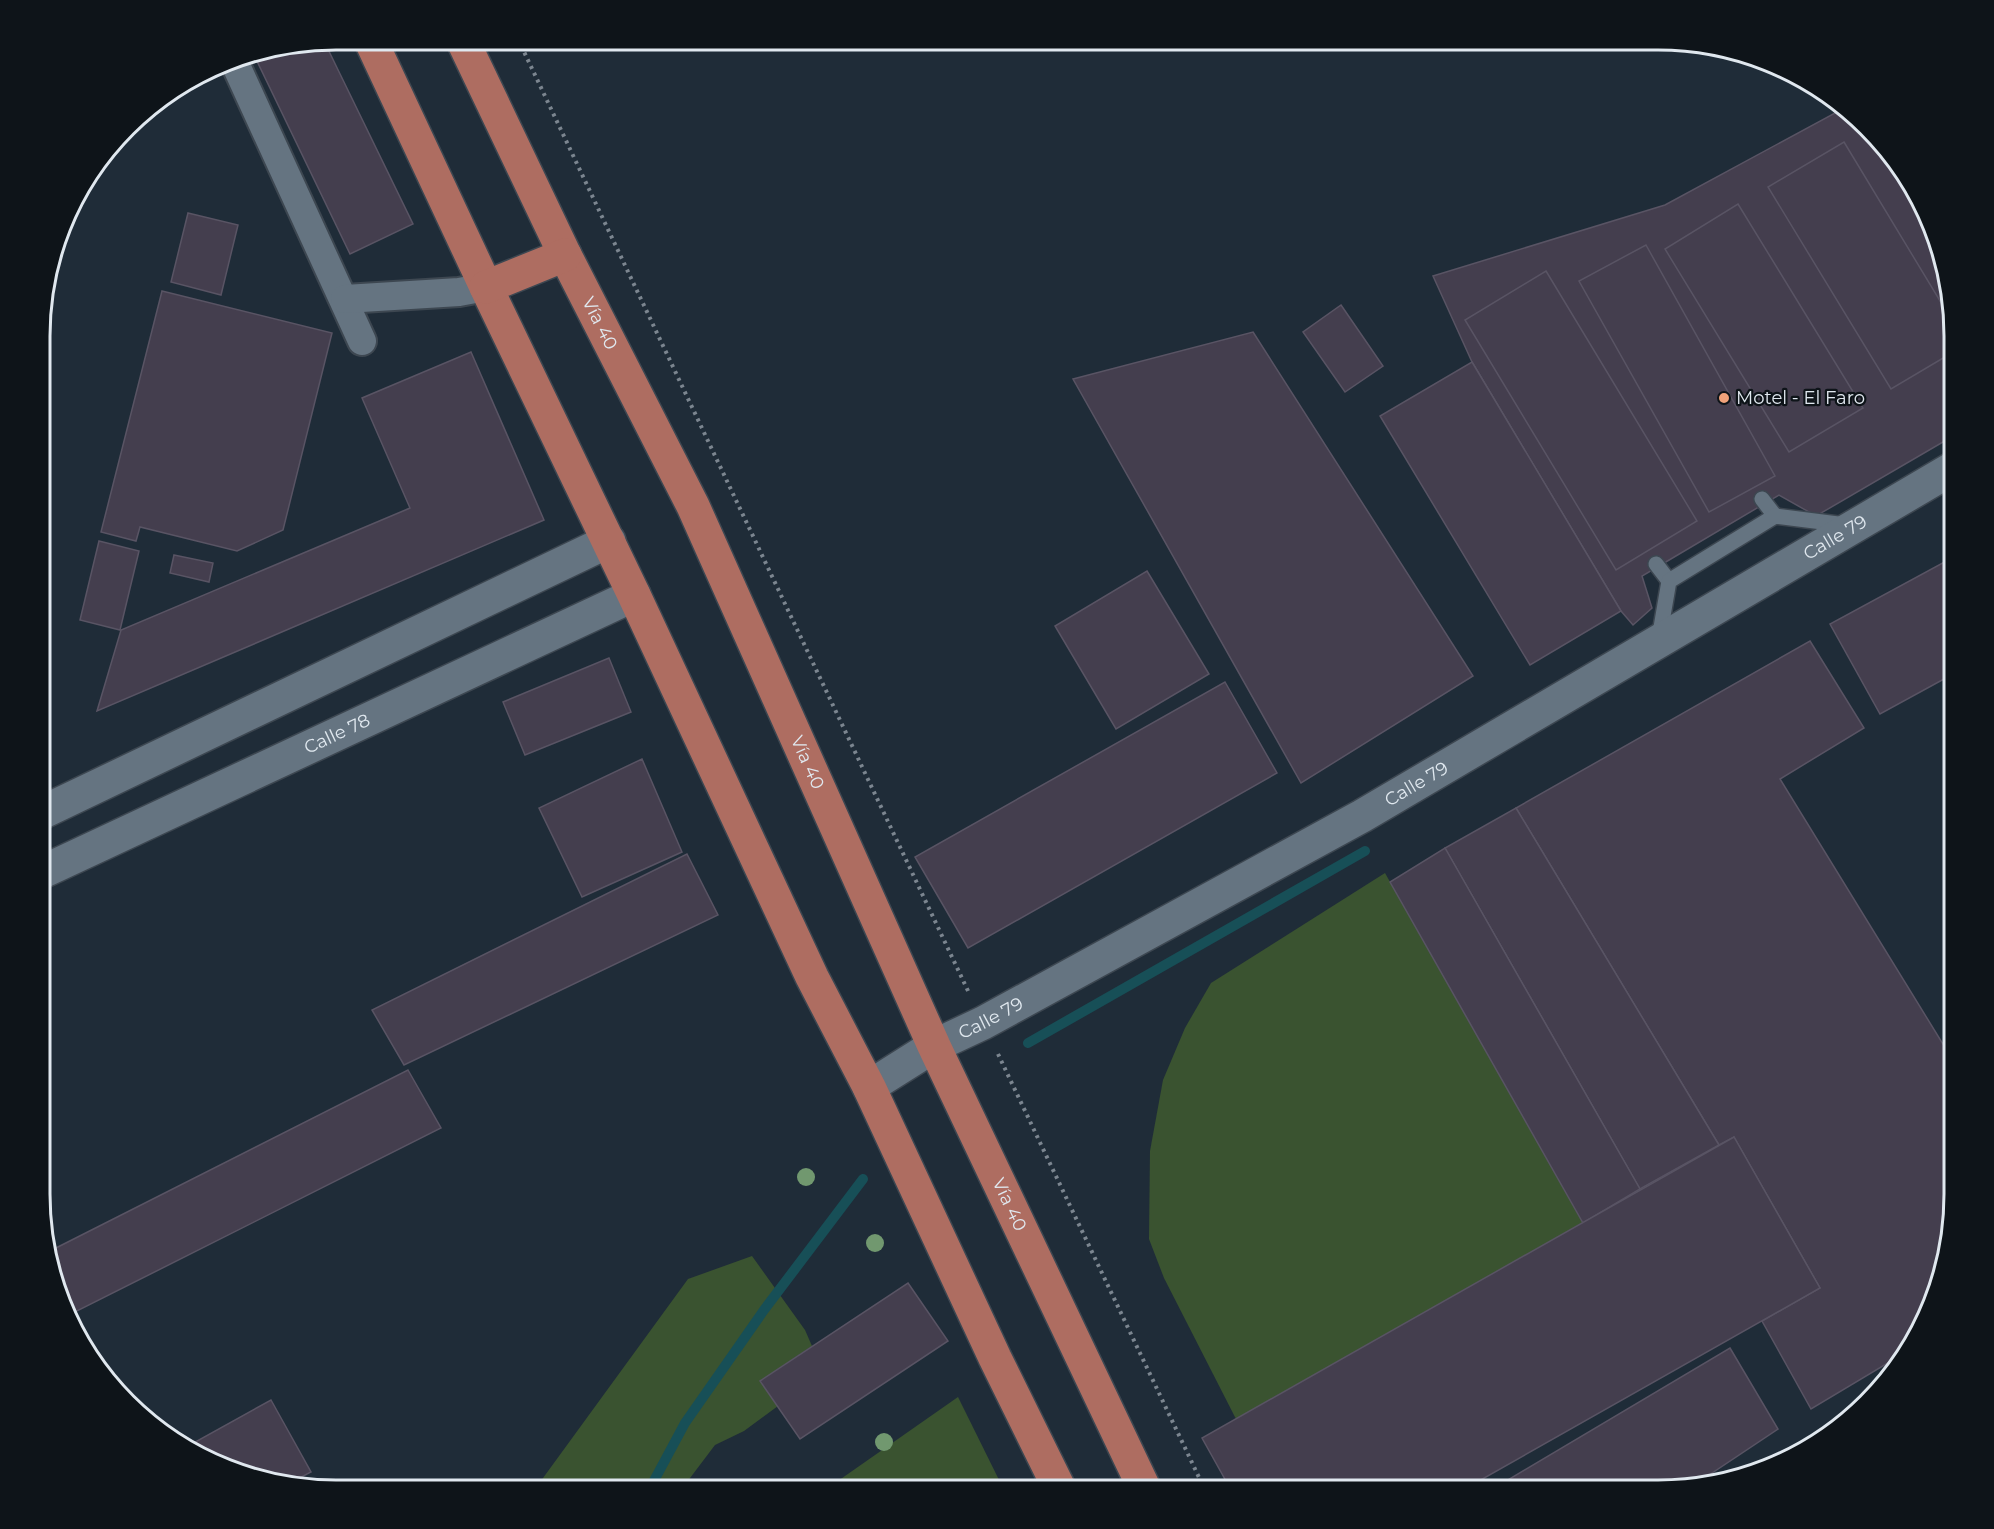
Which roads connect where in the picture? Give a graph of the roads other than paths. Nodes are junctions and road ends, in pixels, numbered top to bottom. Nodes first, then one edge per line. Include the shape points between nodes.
1 (375, 50) edge
2 (467, 50) edge
3 (237, 67) edge
4 (565, 255) junction
5 (486, 287) junction
6 (345, 299) junction
7 (362, 341) dead end
8 (1944, 473) edge
9 (1762, 499) dead end
10 (1775, 516) junction
11 (1855, 526) junction
12 (609, 542) junction
13 (1656, 564) dead end
14 (1669, 581) junction
15 (634, 595) junction
16 (1658, 641) junction
17 (50, 808) edge
18 (50, 868) edge
19 (934, 1046) junction
20 (869, 1086) junction
21 (1055, 1480) edge
22 (1140, 1480) edge

1 - 5 highway
2 - 4 highway, Vía 40
3 - 6 street
4 - 5 highway
4 - 19 highway, Vía 40 via 693,506
5 - 6 street
5 - 12 highway
6 - 7 street
8 - 11 main road, Calle 79
9 - 10 lane
10 - 11 lane
10 - 14 lane
11 - 16 main road, Calle 79
12 - 15 highway
12 - 17 main road
13 - 14 lane
14 - 16 lane
15 - 18 main road, Calle 78
15 - 20 highway via 812,976
16 - 19 main road, Calle 79 via 1362,816
19 - 20 main road, Calle 79
19 - 22 highway, Vía 40
20 - 21 highway via 994,1358

